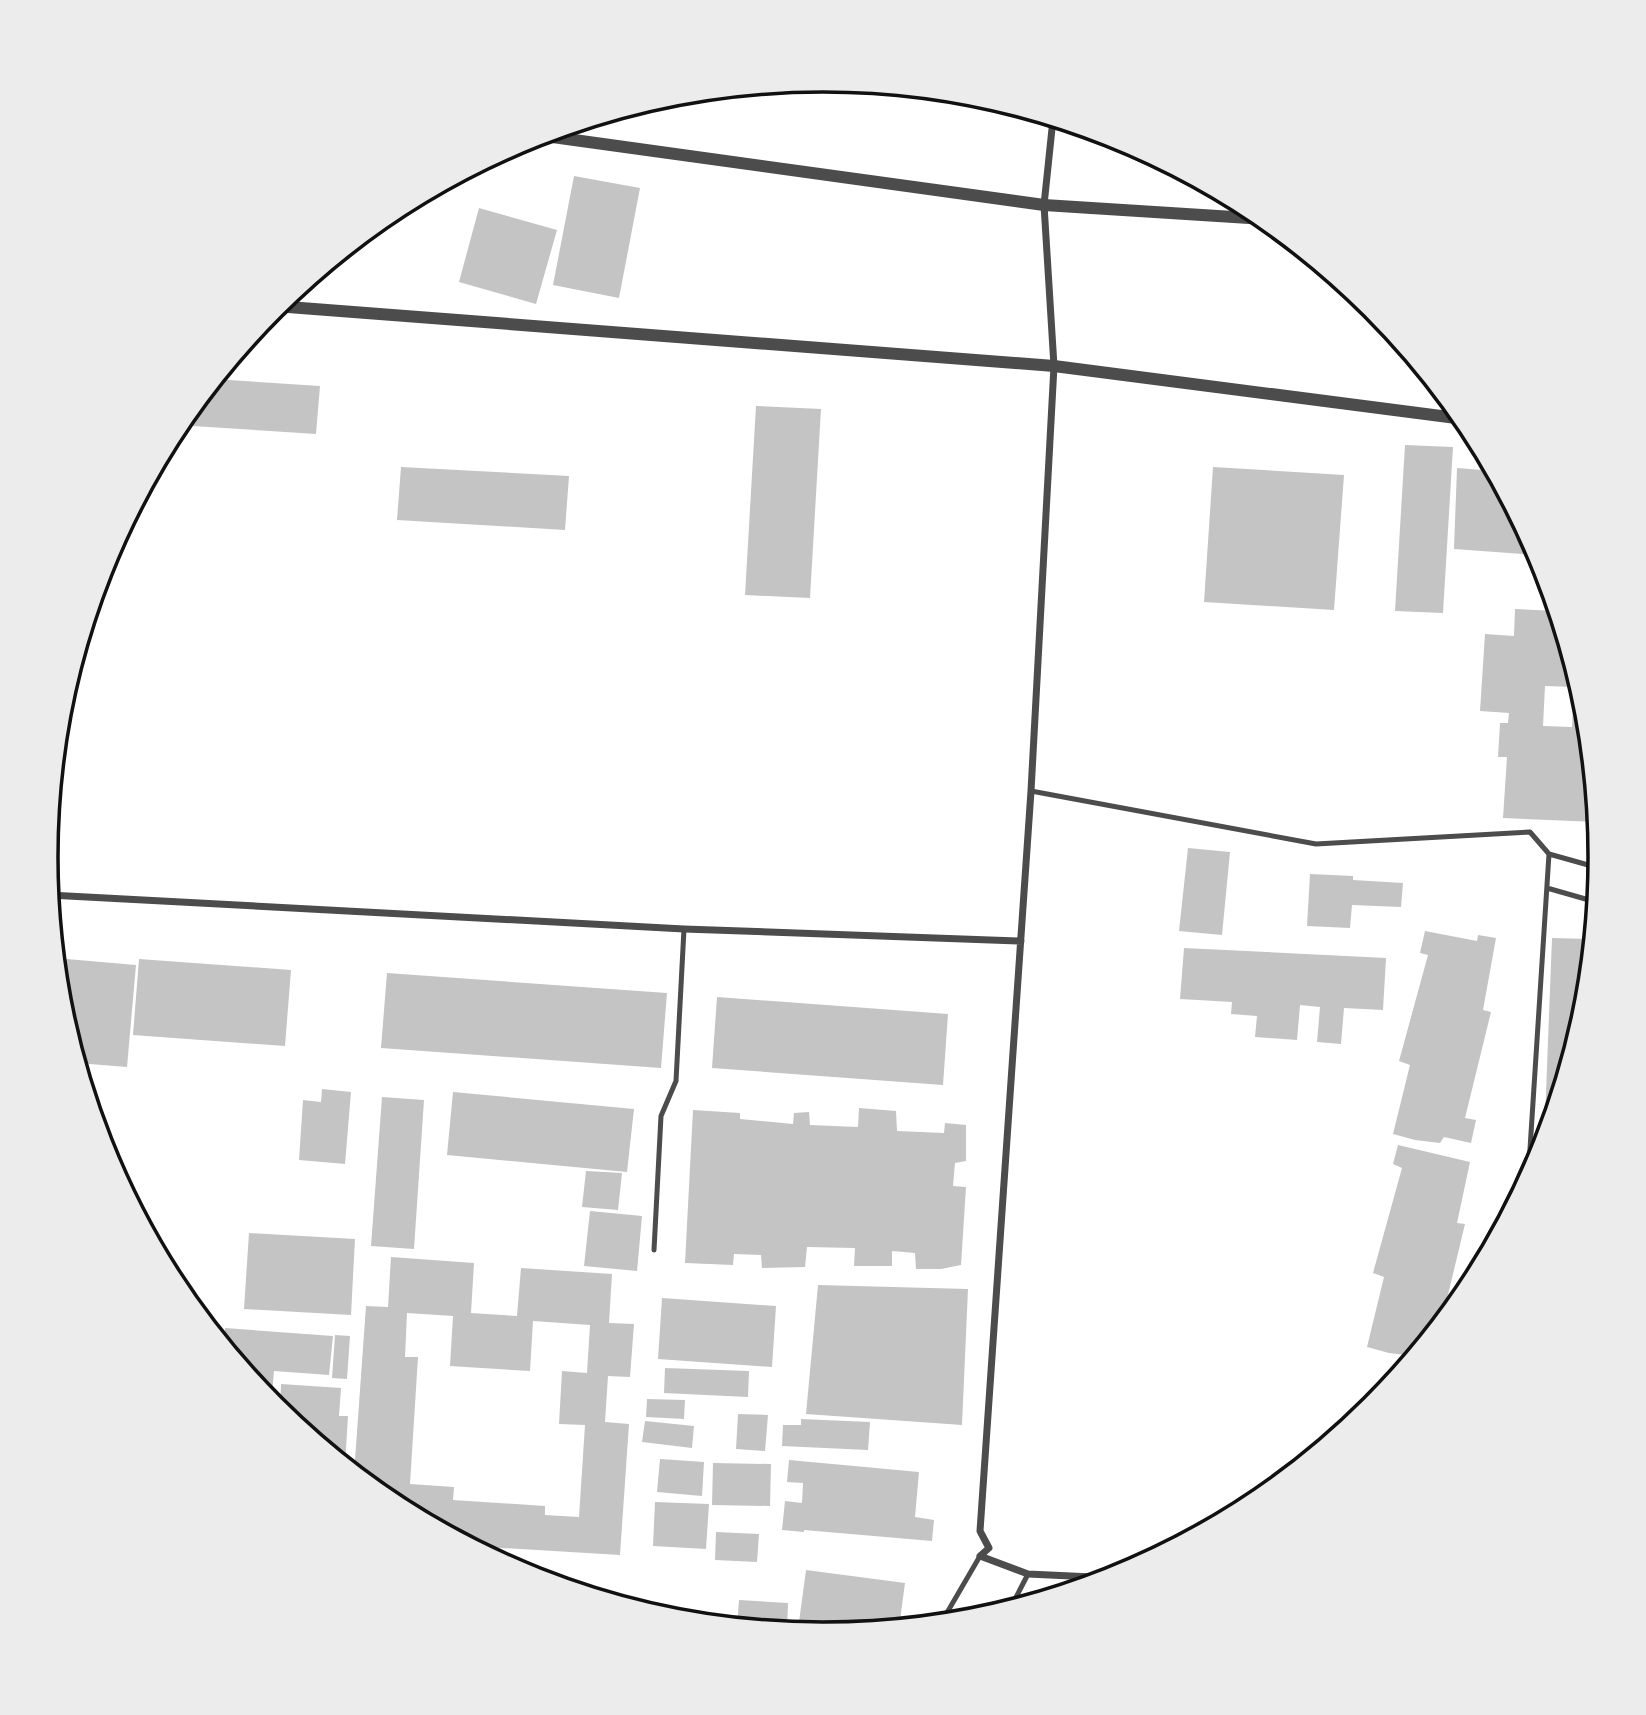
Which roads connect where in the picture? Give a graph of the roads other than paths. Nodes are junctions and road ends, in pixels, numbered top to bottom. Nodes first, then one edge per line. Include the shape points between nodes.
1 (1051, 127) edge
2 (563, 138) edge
3 (1044, 205) junction
4 (1242, 218) edge
5 (291, 307) edge
6 (1054, 366) junction
7 (1448, 417) edge
8 (1031, 791) junction
9 (1549, 854) junction
10 (1588, 865) edge
11 (1547, 888) junction
12 (59, 896) edge
13 (1587, 899) edge
14 (684, 929) junction
15 (1021, 941) junction
16 (1530, 1150) edge
17 (654, 1250) dead end
18 (980, 1556) junction
19 (1028, 1574) junction
20 (1083, 1577) edge
21 (1016, 1598) edge
22 (948, 1612) edge

1 - 3 street
2 - 3 street
3 - 4 street
3 - 6 street
5 - 6 street
6 - 7 street
6 - 8 street
8 - 9 lane via 1316,844 1530,832
8 - 15 street
9 - 10 lane
9 - 11 lane
11 - 13 lane
11 - 16 lane
12 - 14 street
14 - 15 street
14 - 17 lane via 676,1080 660,1116
15 - 18 street via 980,1531 989,1548
18 - 19 street
18 - 22 lane
19 - 20 street
19 - 21 lane

